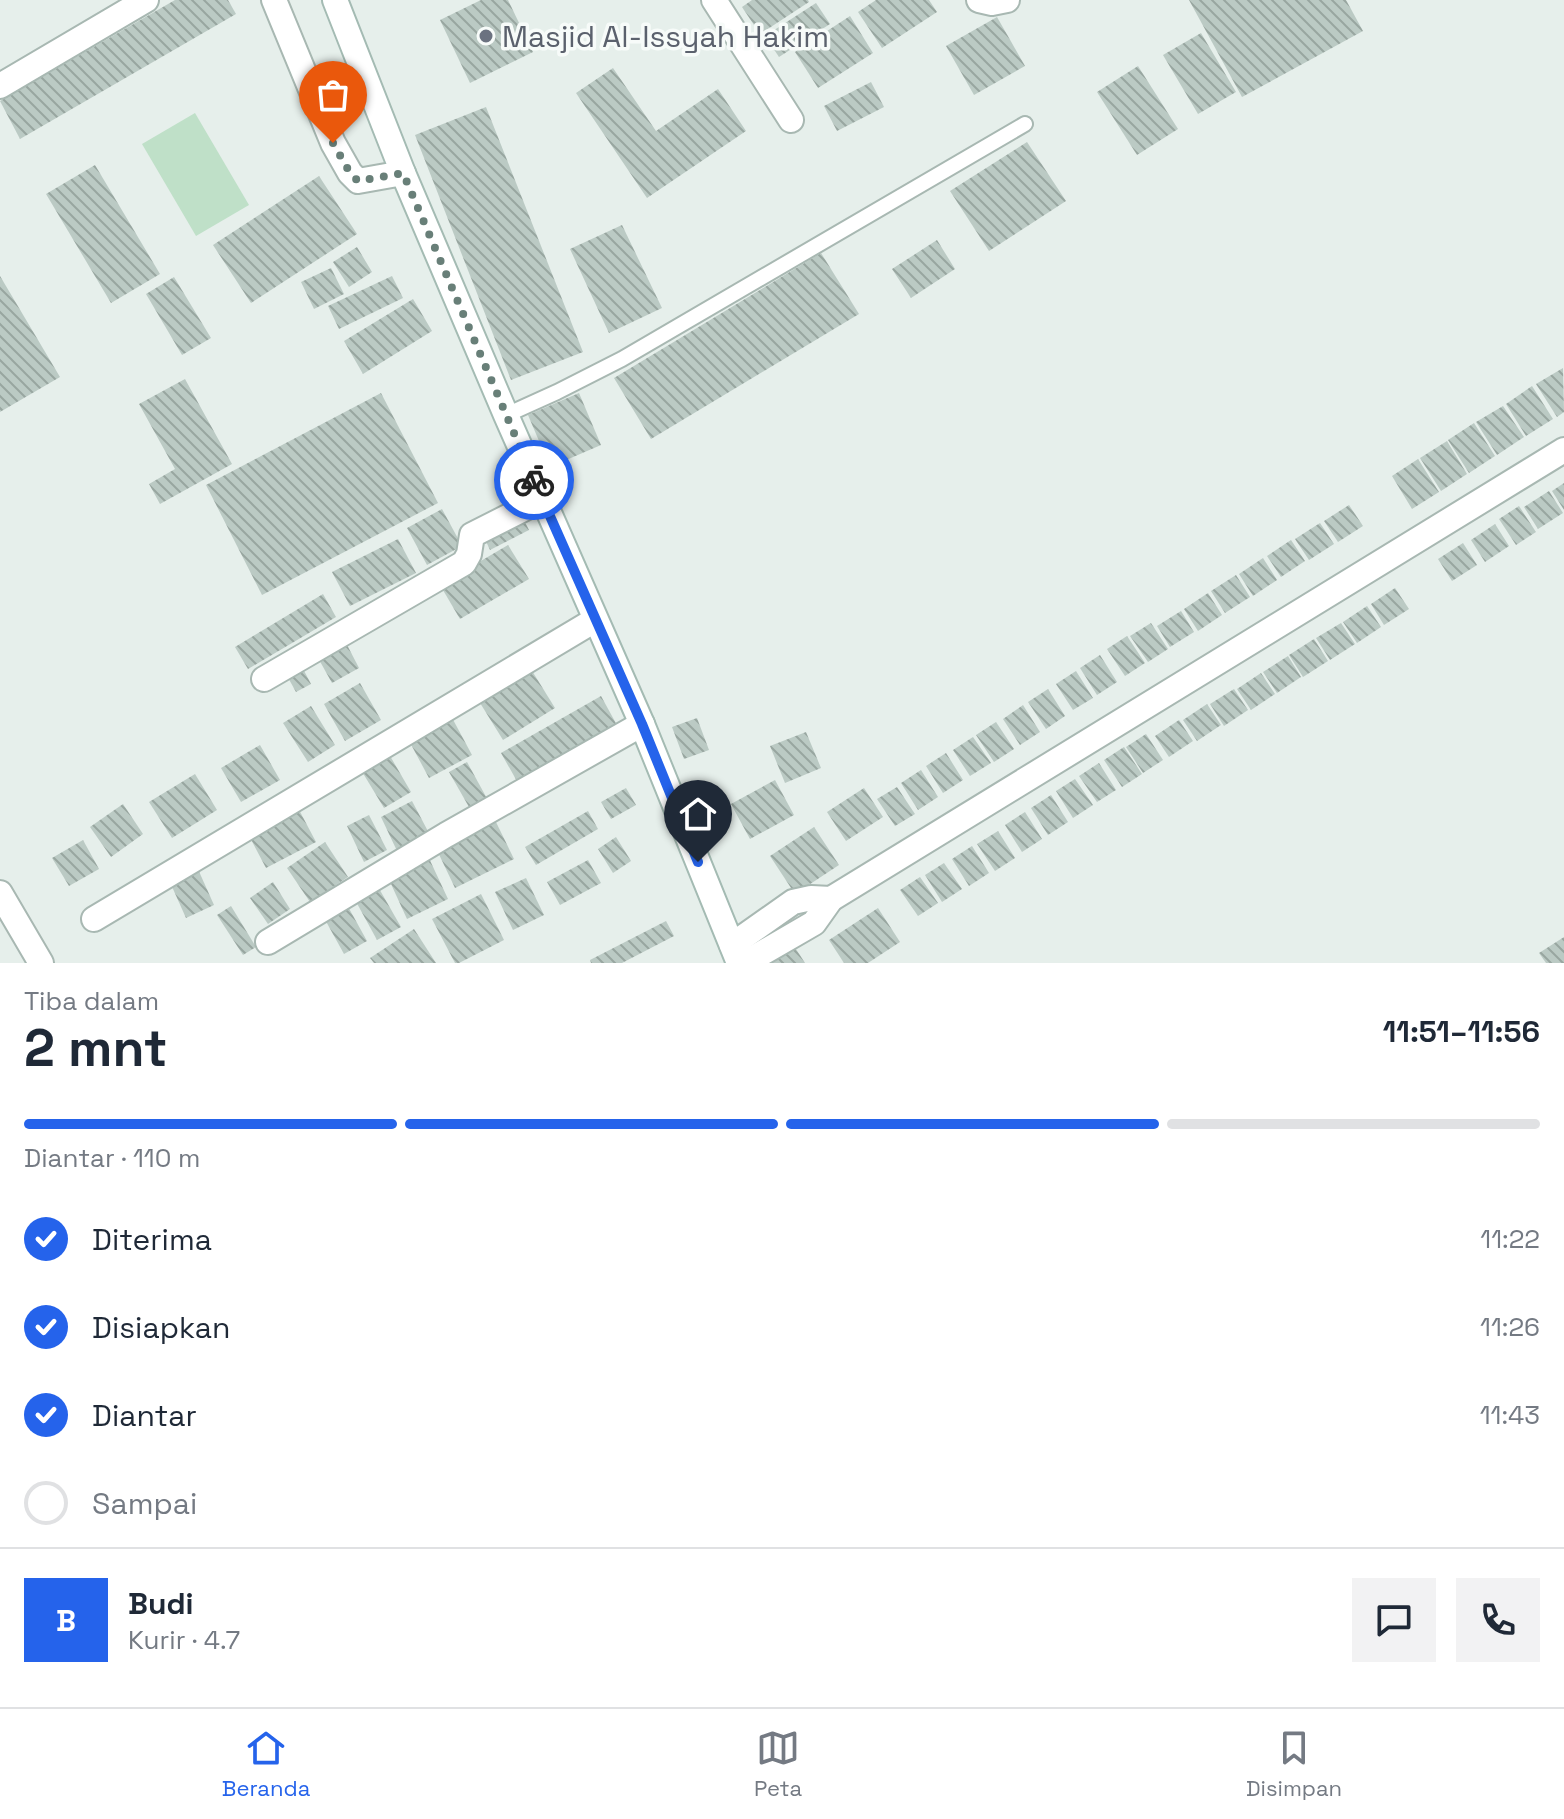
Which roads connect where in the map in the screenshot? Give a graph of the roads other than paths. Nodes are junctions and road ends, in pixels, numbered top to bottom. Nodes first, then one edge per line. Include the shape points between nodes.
1 (146, 0) edge
2 (274, 0) edge
3 (335, 0) edge
4 (714, 0) edge
5 (979, 0) edge
6 (1007, 0) edge
7 (0, 86) edge
8 (791, 120) dead end
9 (1025, 124) dead end
10 (403, 173) junction
11 (506, 415) junction
12 (1564, 450) edge
13 (543, 499) junction
14 (595, 620) junction
15 (264, 679) dead end
16 (642, 724) junction
17 (0, 893) edge
18 (94, 919) dead end
19 (268, 942) dead end
20 (739, 957) edge
21 (41, 963) edge

1 - 7 street
2 - 10 street via 350,173 358,181
3 - 10 street
4 - 8 street
5 - 6 street
9 - 11 lane via 622,359
10 - 11 street
11 - 13 street
12 - 20 street via 831,899 793,902
13 - 14 street
13 - 15 street via 476,532 464,563
14 - 16 street
14 - 18 street
16 - 19 street
16 - 20 street
17 - 21 street

